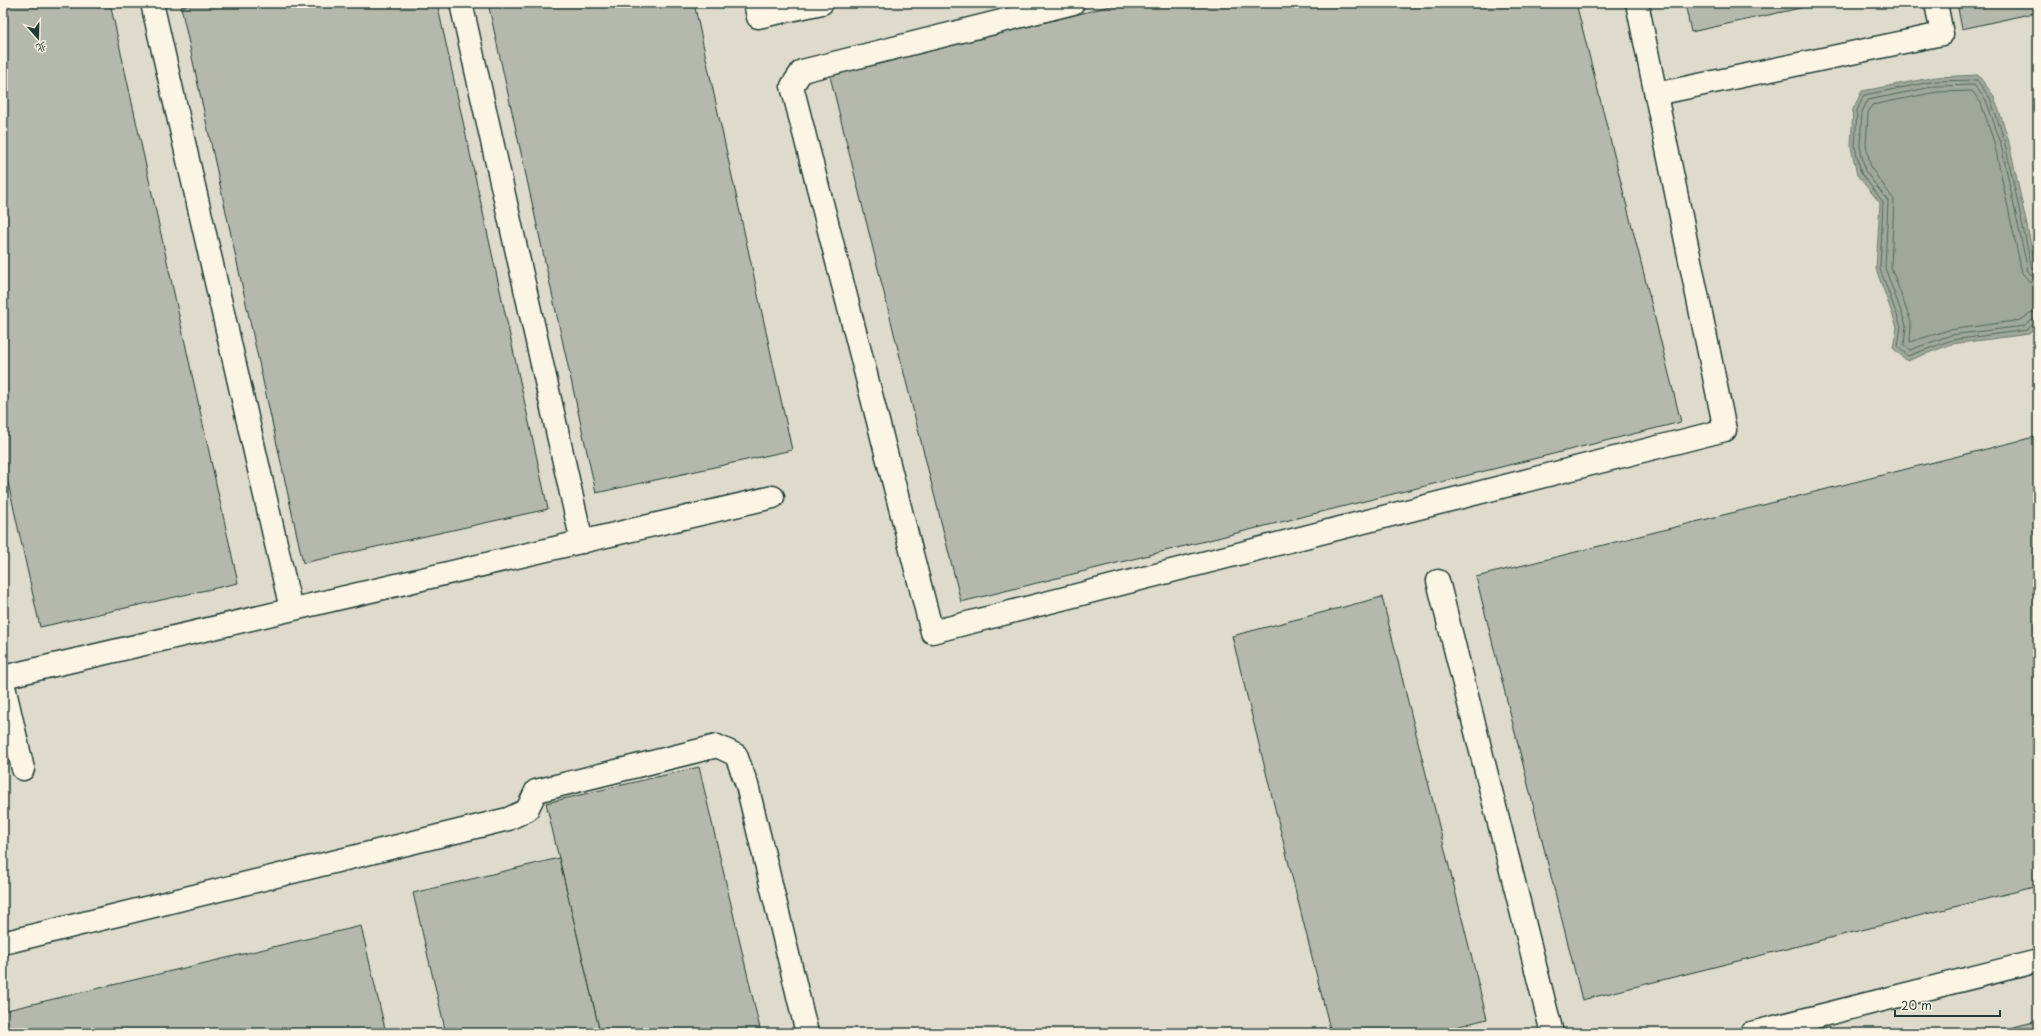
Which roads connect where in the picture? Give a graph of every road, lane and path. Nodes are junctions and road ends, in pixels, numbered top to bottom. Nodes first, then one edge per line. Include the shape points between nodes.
1 (152, 3) edge
2 (461, 3) edge
3 (755, 3) edge
4 (822, 3) edge
5 (1073, 3) edge
6 (1637, 3) edge
7 (1936, 3) edge
8 (1656, 94) junction
9 (773, 497) dead end
10 (582, 542) junction
11 (1438, 581) dead end
12 (291, 609) junction
13 (3, 677) edge
14 (3, 682) edge
15 (23, 769) dead end
16 (3, 943) edge
17 (2038, 961) edge
18 (807, 1033) edge
19 (1552, 1033) edge
20 (1751, 1033) edge

1 - 12 lane
2 - 10 lane
3 - 4 lane via 758,17
5 - 8 lane via 802,71 792,86 932,632 1724,430
6 - 8 lane
7 - 8 lane via 1942,34
9 - 10 lane
10 - 12 lane
11 - 19 lane
12 - 13 lane
14 - 15 lane
16 - 18 lane via 508,819 527,810 536,791 717,746 736,755 747,785
17 - 20 lane

